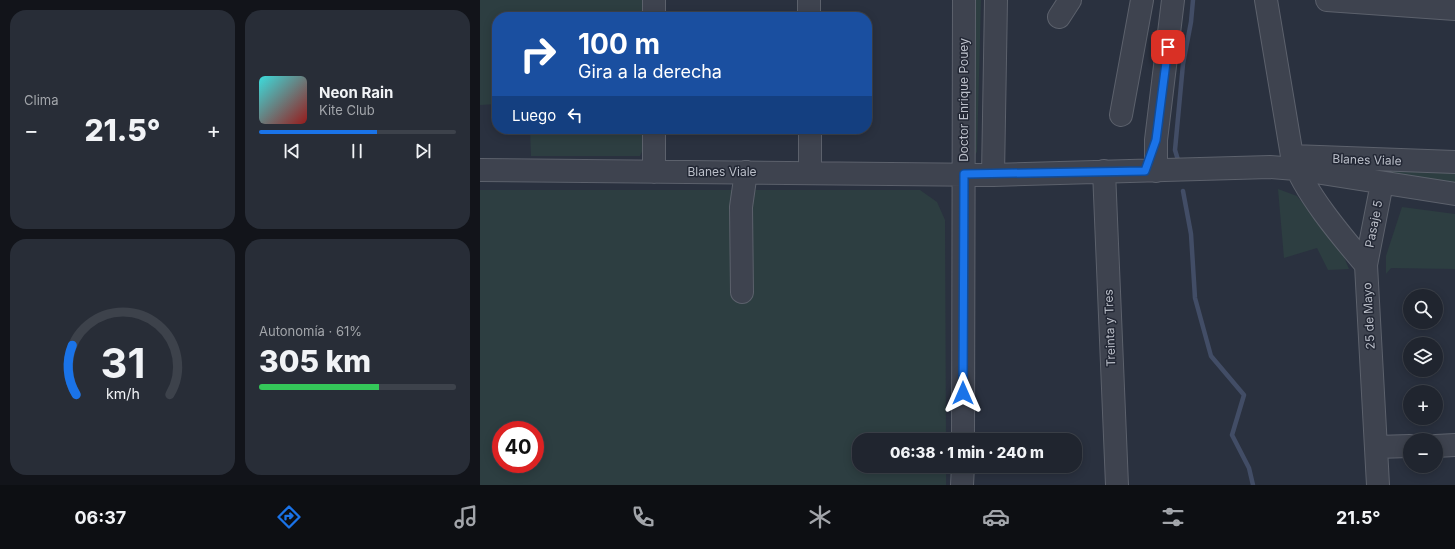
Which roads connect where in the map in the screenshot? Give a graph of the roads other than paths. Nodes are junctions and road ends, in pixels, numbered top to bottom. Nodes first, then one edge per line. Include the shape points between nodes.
1 (654, 0) edge
2 (809, 0) edge
3 (964, 0) edge
4 (996, 0) edge
5 (1142, 0) edge
6 (1173, 0) edge
7 (1266, 0) edge
8 (1327, 0) edge
9 (1455, 8) edge
10 (654, 12) edge
11 (810, 12) edge
12 (1121, 115) dead end
13 (654, 134) edge
14 (810, 134) edge
15 (1455, 162) edge
16 (1294, 163) junction
17 (480, 170) edge
18 (1157, 170) junction
19 (1104, 171) junction
20 (654, 172) junction
21 (746, 172) junction
22 (810, 173) junction
23 (964, 174) junction
24 (993, 175) junction
25 (1382, 182) junction
26 (1455, 194) edge
27 (1366, 265) junction
28 (742, 292) dead end
29 (963, 433) edge
30 (1403, 446) edge
31 (1443, 446) edge
32 (1455, 446) edge
33 (1376, 447) junction
34 (962, 473) edge
35 (962, 485) edge
36 (1117, 485) edge
37 (1378, 485) edge

1 - 10 street
2 - 11 street
3 - 23 street, Doctor Enrique Pouey
4 - 24 street
5 - 12 street
6 - 18 street via 1156,140
7 - 16 street, 25 de Mayo
8 - 9 street
13 - 20 street
14 - 22 street
15 - 16 street, Blanes Viale
16 - 18 street, Blanes Viale via 1270,167
16 - 25 street
16 - 27 street, 25 de Mayo via 1344,239
17 - 20 street, Blanes Viale
18 - 19 street, Blanes Viale
19 - 24 street, Blanes Viale
19 - 36 street, Treinta y Tres
20 - 21 street, Blanes Viale
21 - 22 street, Blanes Viale
21 - 28 street via 741,207
22 - 23 street, Blanes Viale
23 - 24 street, Blanes Viale
23 - 29 street, Doctor Enrique Pouey
25 - 26 street
25 - 27 street, Pasaje 5
27 - 33 street, 25 de Mayo
30 - 33 street
31 - 32 street
33 - 37 street, 25 de Mayo
34 - 35 street

